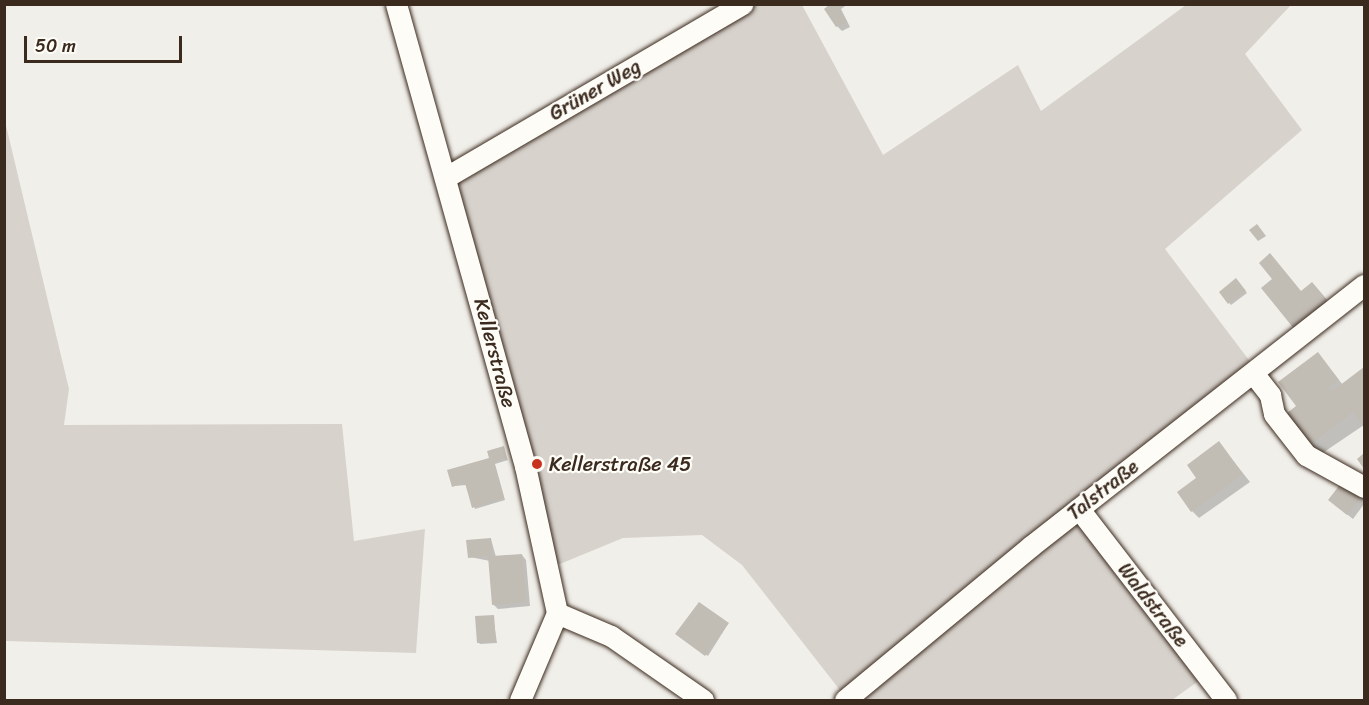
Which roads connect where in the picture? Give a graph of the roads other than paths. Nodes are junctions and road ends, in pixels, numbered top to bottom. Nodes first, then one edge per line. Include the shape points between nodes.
1 (396, 4) edge
2 (742, 4) edge
3 (448, 176) junction
4 (1365, 285) edge
5 (1252, 373) junction
6 (1365, 487) edge
7 (1079, 509) junction
8 (557, 613) junction
9 (520, 700) edge
10 (703, 700) edge
11 (845, 700) edge
12 (1227, 700) edge

1 - 3 street, Kellerstraße
2 - 3 street, Grüner Weg
3 - 8 street, Kellerstraße via 525,466
4 - 5 street, Talstraße
5 - 6 street via 1270,395 1274,414 1306,455
5 - 7 street, Talstraße
7 - 11 street, Talstraße
7 - 12 street, Waldstraße
8 - 9 street
8 - 10 street via 611,636

